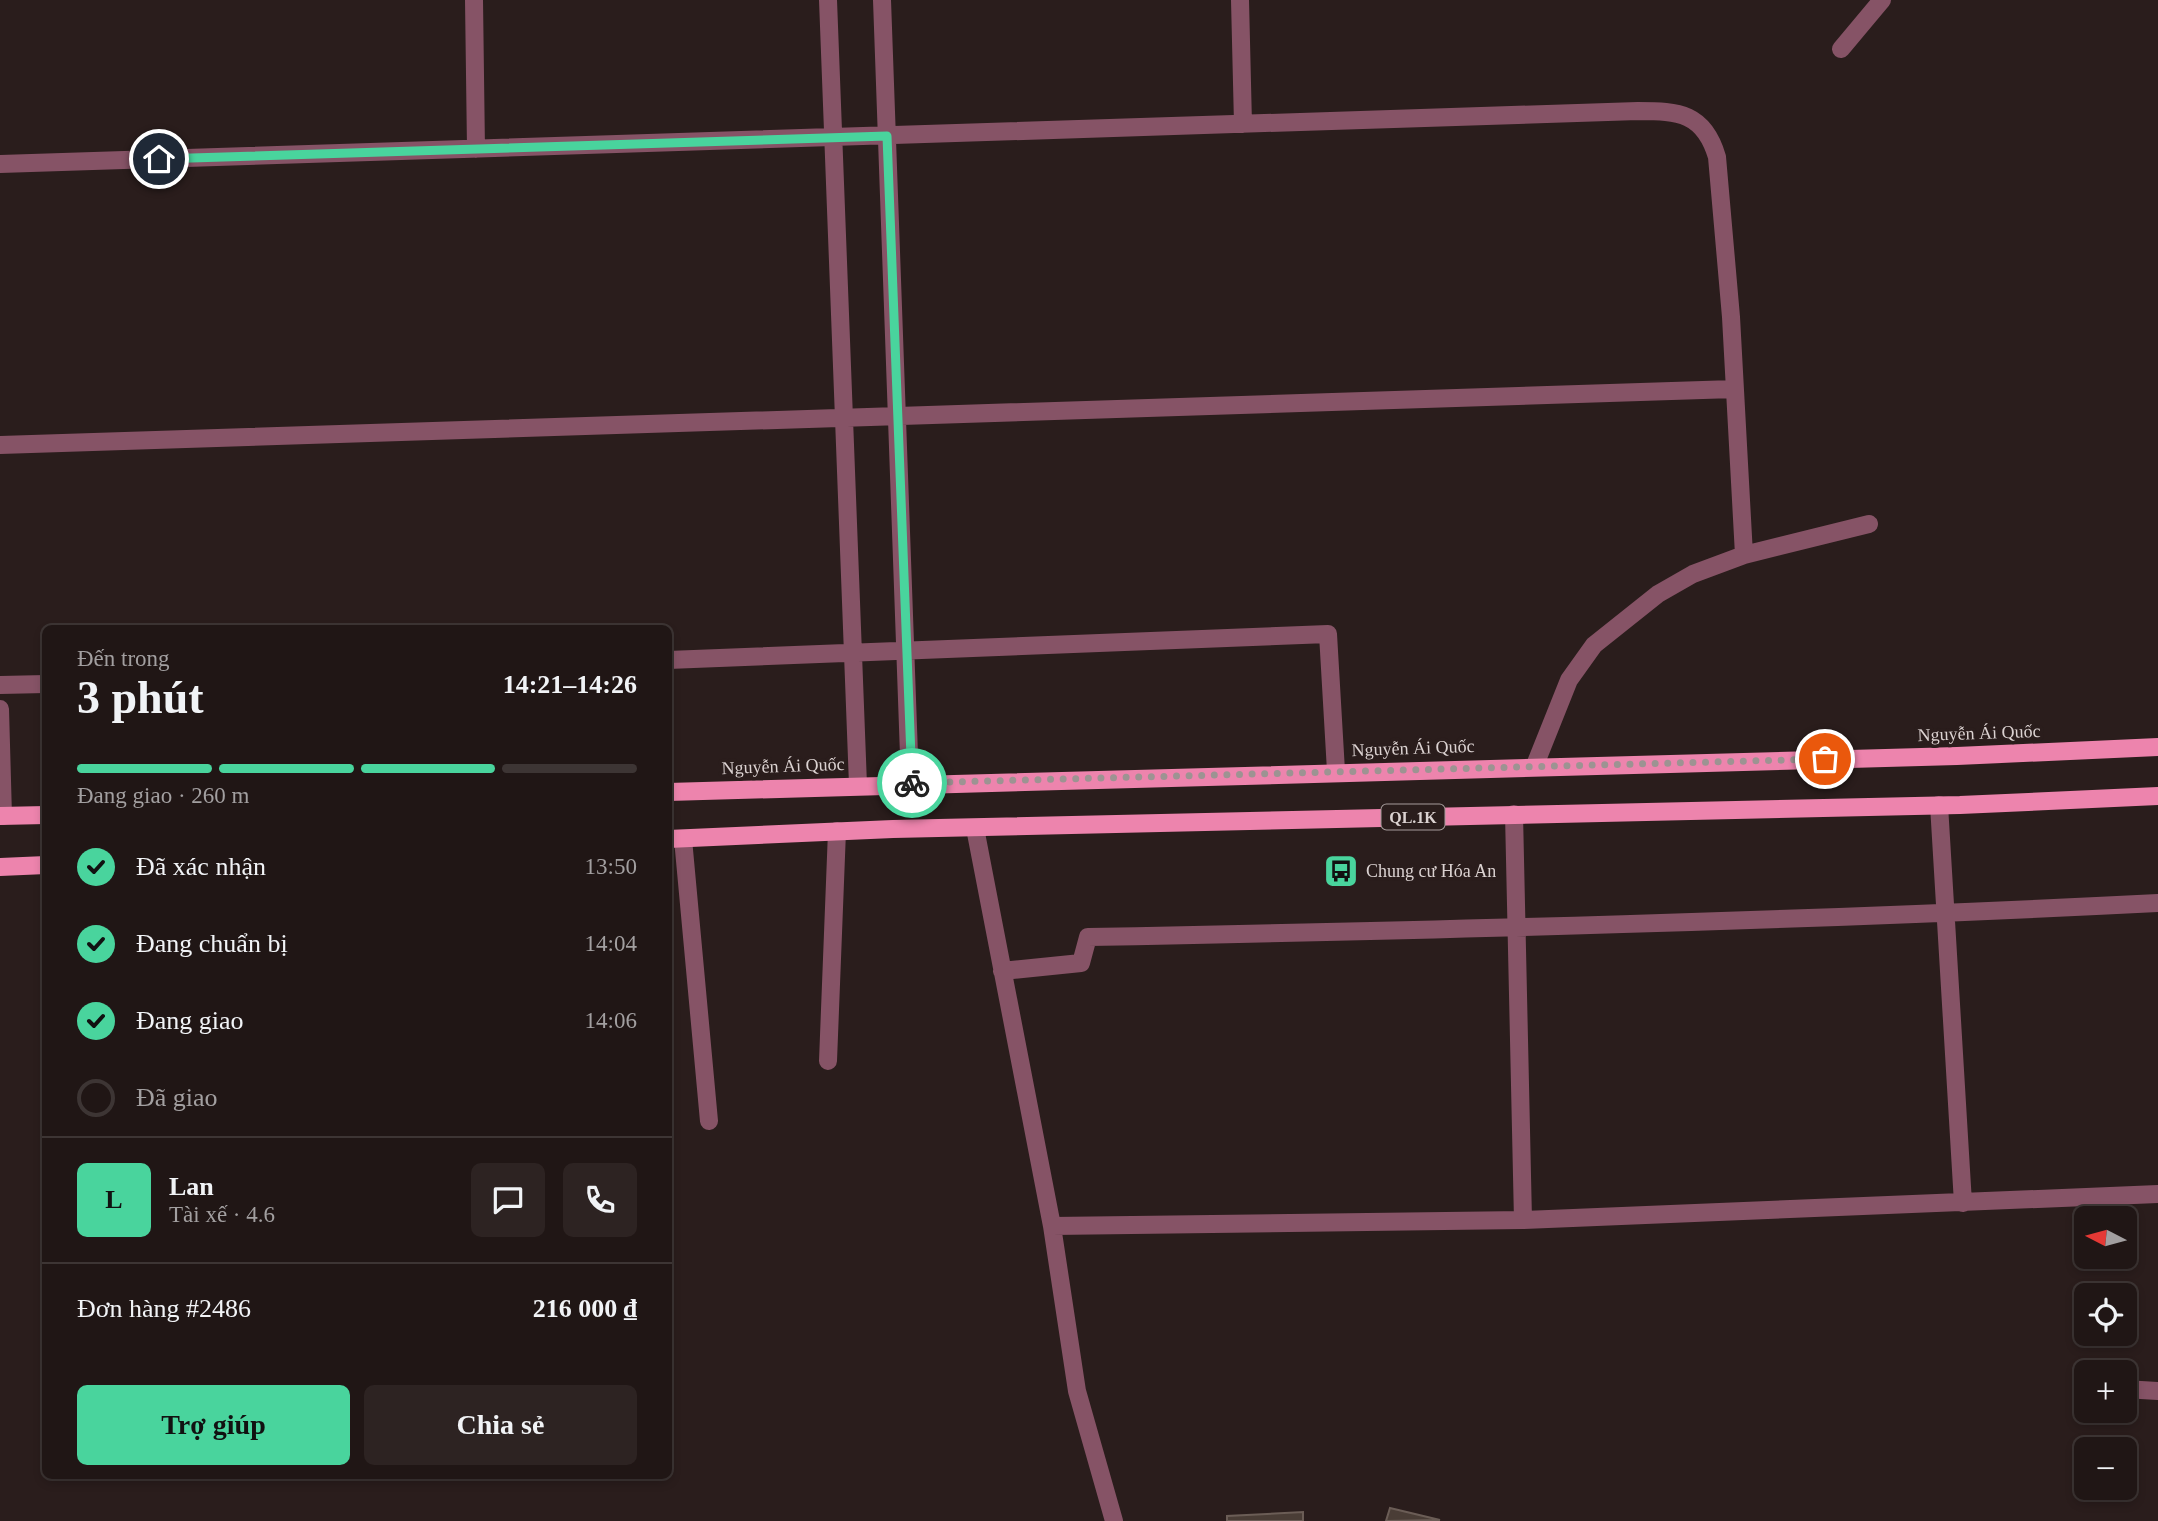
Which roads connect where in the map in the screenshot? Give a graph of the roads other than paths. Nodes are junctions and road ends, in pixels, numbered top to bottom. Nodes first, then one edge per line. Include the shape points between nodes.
1 (474, 0) edge
2 (828, 0) edge
3 (882, 0) edge
4 (1240, 0) edge
5 (1882, 0) edge
6 (1841, 49) dead end
7 (1242, 124) junction
8 (887, 136) junction
9 (833, 138) junction
10 (476, 149) junction
11 (0, 164) edge
12 (1734, 389) junction
13 (897, 416) junction
14 (844, 418) junction
15 (0, 445) edge
16 (1869, 524) dead end
17 (1744, 555) junction
18 (905, 650) junction
19 (853, 653) junction
20 (672, 660) edge
21 (42, 684) edge
22 (0, 685) edge
23 (0, 709) edge
24 (2158, 747) edge
25 (1535, 765) junction
26 (1336, 771) junction
27 (910, 783) junction
28 (858, 785) junction
29 (672, 792) edge
30 (2158, 796) edge
31 (1939, 805) junction
32 (1514, 814) junction
33 (42, 815) edge
34 (1, 816) edge
35 (975, 828) junction
36 (837, 831) junction
37 (676, 839) edge
38 (42, 865) edge
39 (0, 867) edge
40 (2158, 903) edge
41 (1946, 914) junction
42 (1516, 928) junction
43 (1002, 971) junction
44 (828, 1061) dead end
45 (709, 1121) dead end
46 (2158, 1194) edge
47 (1963, 1203) junction
48 (1523, 1220) junction
49 (1052, 1226) junction
50 (2137, 1390) edge
51 (2158, 1391) edge
52 (1114, 1521) edge

1 - 10 street
2 - 9 street
3 - 8 street
4 - 7 street
5 - 6 street
7 - 8 street
7 - 12 street via 1638,111 1693,117 1712,140 1717,157
8 - 9 street
8 - 13 street
9 - 10 street
9 - 14 street
10 - 11 street
12 - 13 street
12 - 17 street
13 - 14 street
13 - 18 street
14 - 15 street
14 - 19 street
16 - 17 street
17 - 25 street via 1693,574 1658,594 1594,645 1569,680
18 - 19 street
18 - 26 street via 1328,634
18 - 27 street
19 - 20 street
19 - 28 street
21 - 22 street
23 - 34 street
24 - 25 main road, Nguyễn Ái Quốc
25 - 26 main road, Nguyễn Ái Quốc
26 - 27 main road, Nguyễn Ái Quốc
27 - 28 main road, Nguyễn Ái Quốc
28 - 29 main road, Nguyễn Ái Quốc
30 - 31 main road, QL.1K
31 - 32 main road, QL.1K
31 - 41 street
32 - 35 main road, QL.1K
32 - 42 street
33 - 34 main road
35 - 36 main road, QL.1K
35 - 43 street
36 - 37 main road, QL.1K
36 - 44 street
37 - 45 street
38 - 39 main road
40 - 41 street
41 - 42 street
41 - 47 street
42 - 43 street via 1088,937 1081,963
42 - 48 street
43 - 49 street
46 - 47 street
47 - 48 street
48 - 49 street
49 - 52 street via 1077,1391
50 - 51 street

